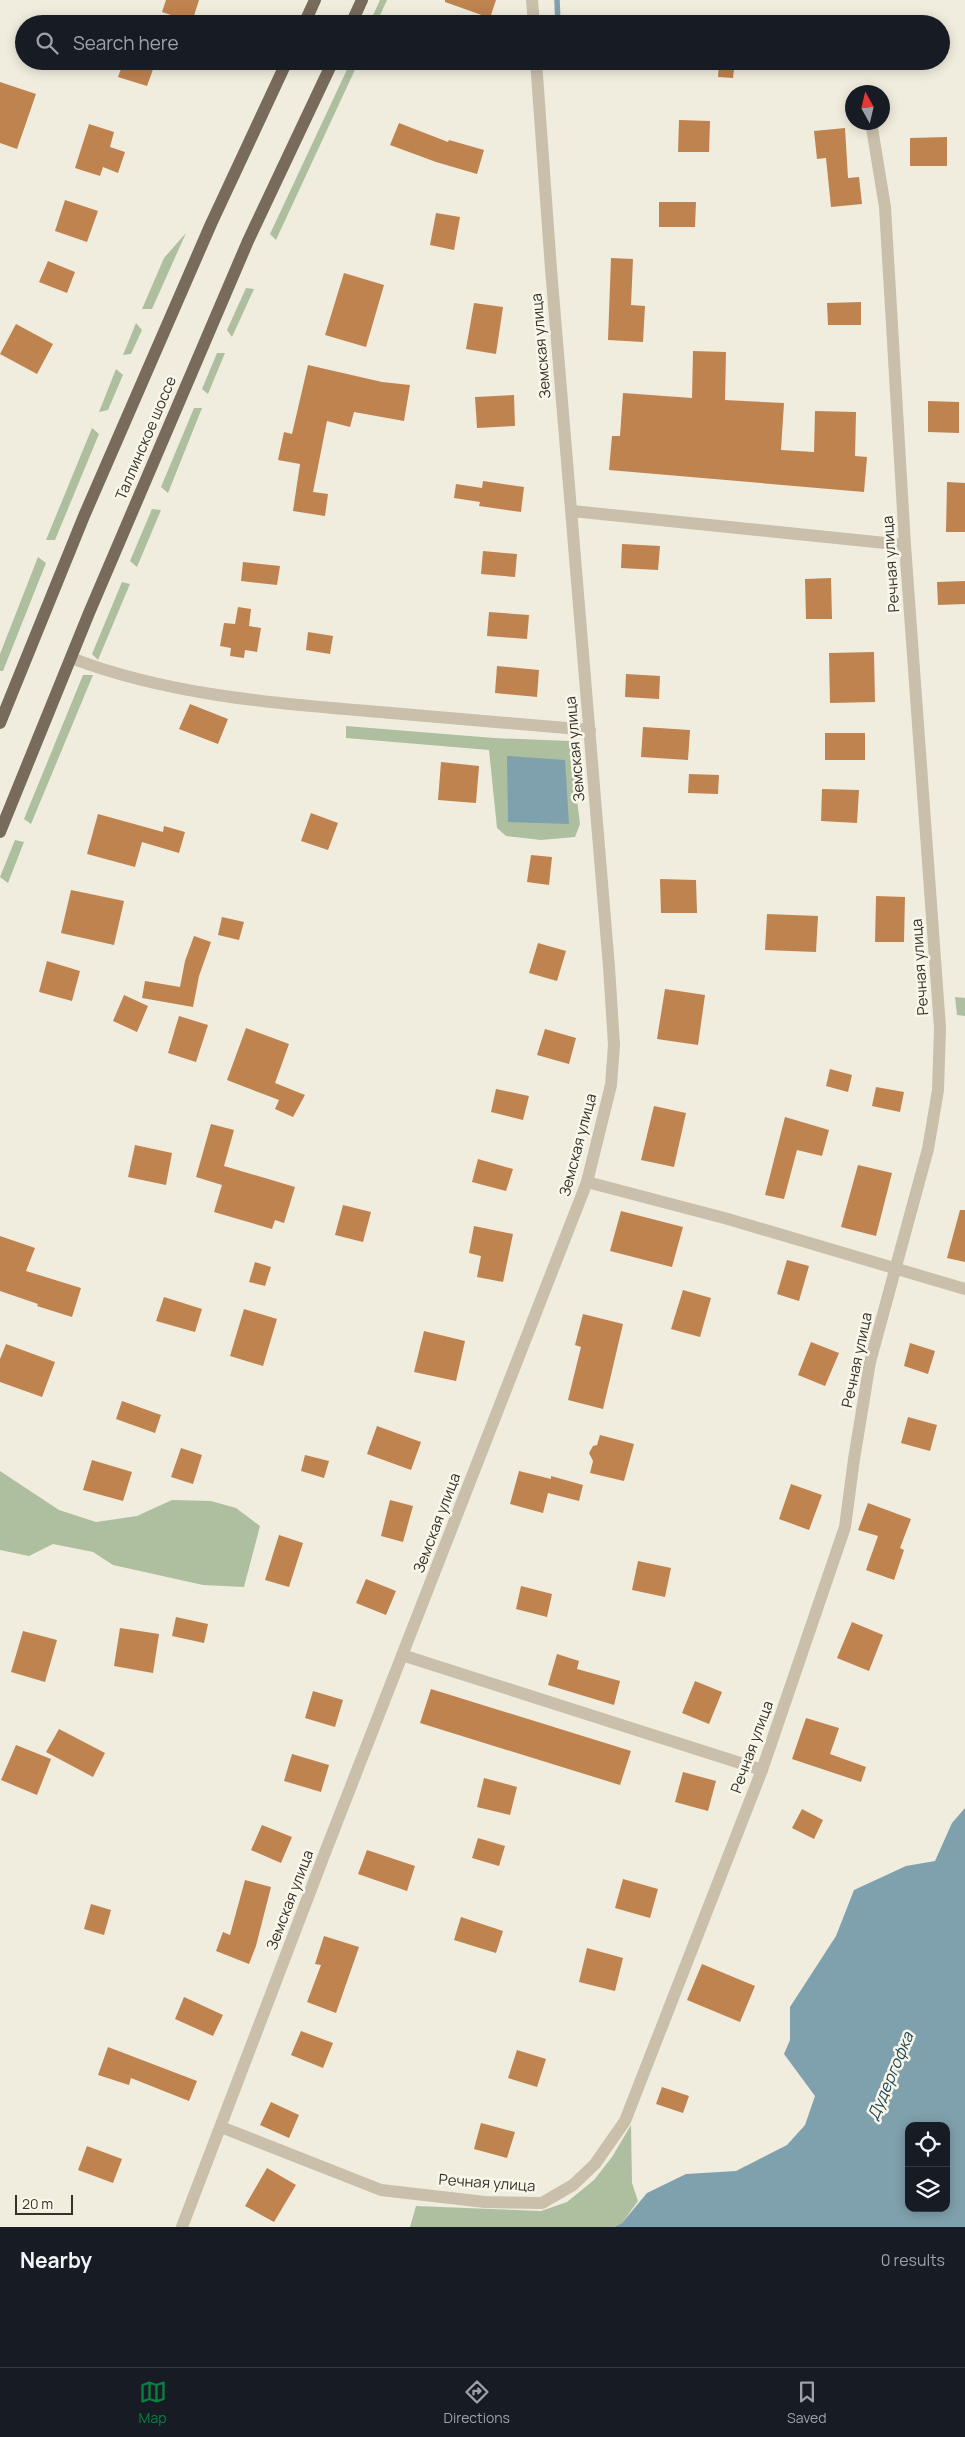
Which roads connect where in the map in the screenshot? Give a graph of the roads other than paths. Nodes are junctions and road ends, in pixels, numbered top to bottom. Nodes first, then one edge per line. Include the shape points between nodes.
1 (315, 0) edge
2 (362, 0) edge
3 (532, 0) edge
4 (308, 15) edge
5 (355, 15) edge
6 (533, 15) edge
7 (283, 70) edge
8 (329, 70) edge
9 (537, 70) edge
10 (873, 130) edge
11 (572, 511) junction
12 (905, 545) junction
13 (71, 658) junction
14 (0, 723) edge
15 (590, 730) junction
16 (0, 832) edge
17 (587, 1182) junction
18 (896, 1269) junction
19 (965, 1289) edge
20 (402, 1656) junction
21 (762, 1770) junction
22 (221, 2127) junction
23 (182, 2227) edge

1 - 4 main road
2 - 5 main road
3 - 6 street
7 - 14 main road, Таллинское шоссе via 84,516
8 - 13 main road, Таллинское шоссе via 248,241
9 - 11 street, Земская улица
10 - 12 street, Речная улица via 885,207
11 - 12 street
11 - 15 street, Земская улица
12 - 18 street, Речная улица via 940,1028 938,1090 928,1149
13 - 15 street via 145,681 268,703
13 - 16 main road, Таллинское шоссе
15 - 17 street, Земская улица via 614,1045 611,1085
17 - 18 street via 728,1219
17 - 20 street, Земская улица
18 - 19 street
18 - 21 street, Речная улица via 870,1362 845,1527
20 - 21 street
20 - 22 street, Земская улица
21 - 22 street, Речная улица via 625,2121 595,2164 573,2185 542,2203 485,2202 381,2190
22 - 23 street, Земская улица

